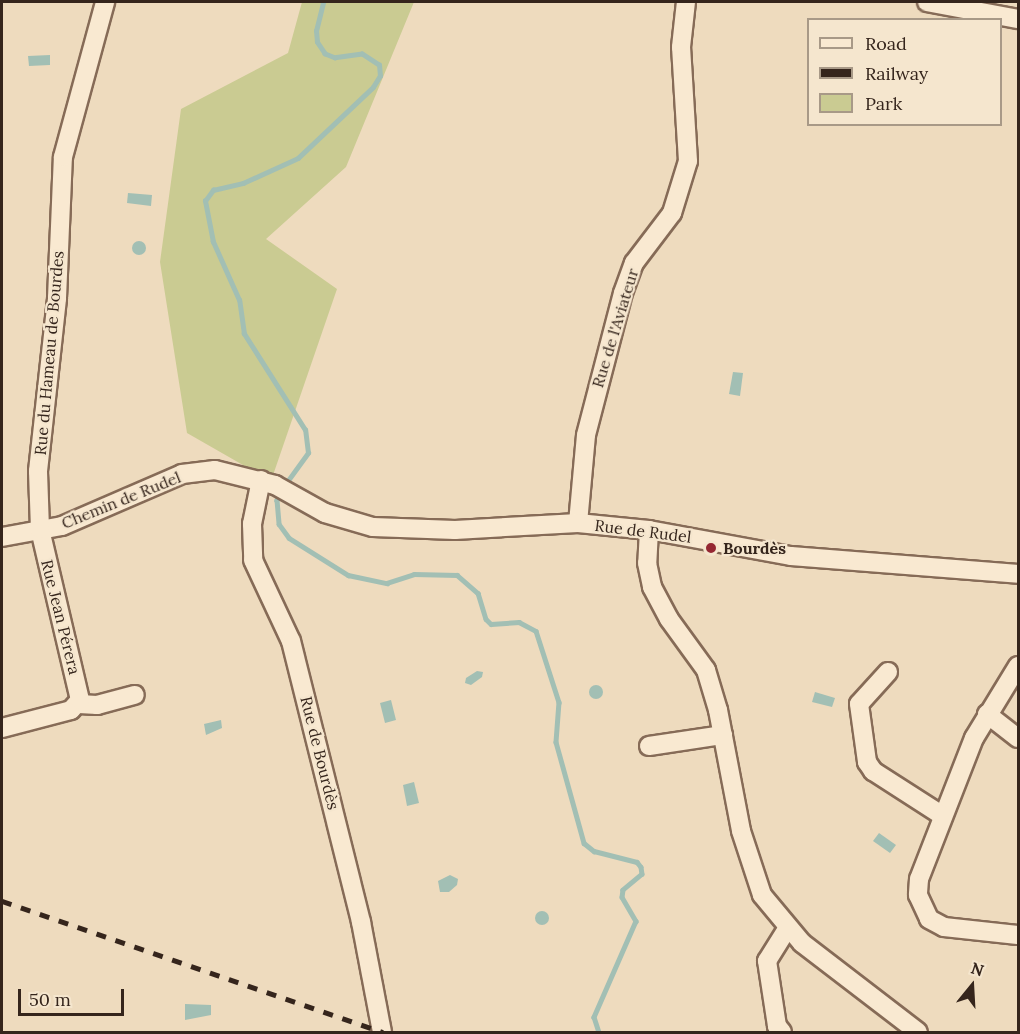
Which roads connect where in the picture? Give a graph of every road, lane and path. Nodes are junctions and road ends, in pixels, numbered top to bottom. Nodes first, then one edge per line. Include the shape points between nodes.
1 (105, 2) edge
2 (686, 2) edge
3 (927, 2) edge
4 (1018, 19) edge
5 (268, 482) junction
6 (578, 523) junction
7 (40, 529) junction
8 (649, 530) junction
9 (2, 537) edge
10 (1018, 574) edge
11 (1018, 666) edge
12 (888, 672) dead end
13 (135, 695) dead end
14 (78, 704) junction
15 (987, 714) junction
16 (2, 728) edge
17 (723, 735) junction
18 (1018, 738) edge
19 (649, 746) dead end
20 (943, 816) junction
21 (787, 929) junction
22 (1018, 935) edge
23 (382, 1032) edge
24 (782, 1032) edge
25 (918, 1032) edge

1 - 7 street, Rue du Hameau de Bourdes via 63,157 57,298 38,471
2 - 6 street, Rue de l'Aviateur via 681,47 688,161 672,213 634,263 623,293 586,435
3 - 4 street
5 - 6 street, Rue de Rudel via 325,513 373,527 455,530
5 - 7 street, Chemin de Rudel via 215,470 183,474 62,526
5 - 23 street, Rue de Bourdès via 252,524 253,560 291,641 361,922
6 - 8 street, Rue de Rudel
7 - 9 street, Chemin de Rudel
7 - 14 street, Rue Jean Pérera via 80,694
8 - 10 street, Rue de Rudel via 791,556
8 - 17 street via 647,563 652,587 669,619 706,670
11 - 15 street
12 - 20 street via 859,704 867,762 873,771
13 - 14 street via 97,705
14 - 16 street via 71,710
15 - 18 street
15 - 20 street
17 - 19 street
17 - 21 street via 741,831 762,895
20 - 22 street via 919,879 922,910 944,927
21 - 24 street via 767,961 777,1026
21 - 25 street

